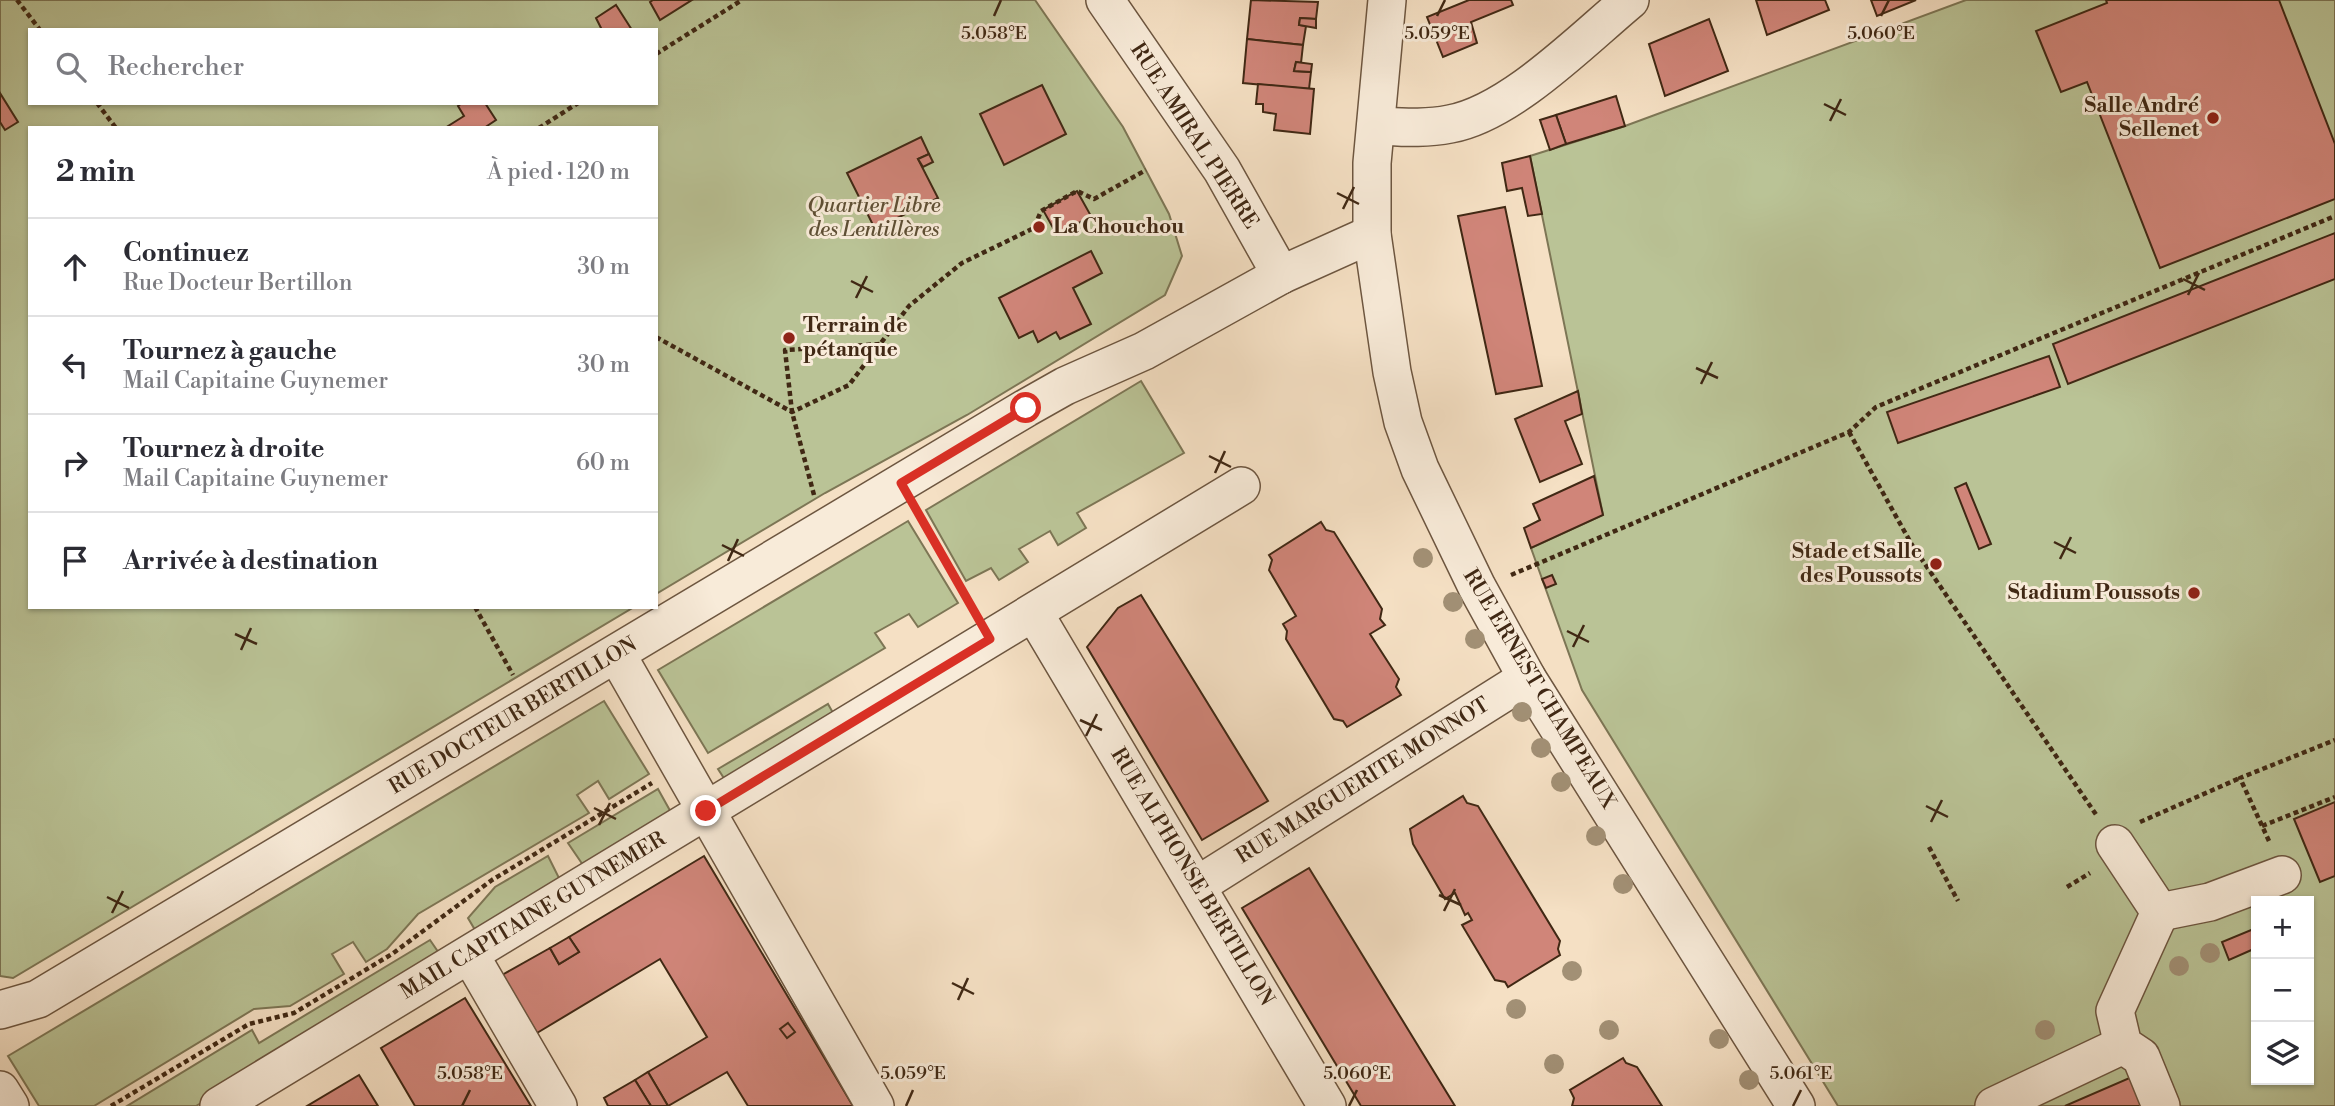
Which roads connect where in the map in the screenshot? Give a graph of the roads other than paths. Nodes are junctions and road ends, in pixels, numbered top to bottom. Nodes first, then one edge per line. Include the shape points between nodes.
1 (1105, 0) edge
2 (1387, 0) edge
3 (1630, 0) edge
4 (1376, 126) junction
5 (1372, 234) junction
6 (1281, 275) junction
7 (1241, 486) dead end
8 (1034, 613) junction
9 (617, 654) junction
10 (1527, 678) junction
11 (706, 811) junction
12 (2115, 844) road end
13 (2282, 875) road end
14 (1198, 885) junction
15 (2160, 912) junction
16 (470, 955) junction
17 (0, 1010) edge
18 (2123, 1045) junction
19 (0, 1090) edge
20 (10, 1106) edge
21 (219, 1106) edge
22 (558, 1106) edge
23 (875, 1106) edge
24 (1327, 1106) edge
25 (1796, 1106) edge
26 (1994, 1106) edge
27 (2161, 1106) edge

1 - 6 street, RUE AMIRAL PIERRE via 1222,170
2 - 4 street, RUE ERNEST CHAMPEAUX
3 - 4 street via 1530,83 1482,113 1452,124
4 - 5 street, RUE ERNEST CHAMPEAUX
5 - 6 street, RUE DOCTEUR BERTILLON
5 - 10 street, RUE ERNEST CHAMPEAUX via 1403,422 1420,469 1477,587
6 - 9 street, RUE DOCTEUR BERTILLON via 1144,351 1065,386
7 - 8 street, MAIL CAPITAINE GUYNEMER
8 - 11 street, MAIL CAPITAINE GUYNEMER
8 - 14 street, RUE ALPHONSE BERTILLON
9 - 11 street
9 - 17 street, RUE DOCTEUR BERTILLON via 38,999
10 - 14 street, RUE MARGUERITE MONNOT
10 - 25 street, RUE ERNEST CHAMPEAUX
11 - 16 street, MAIL CAPITAINE GUYNEMER
11 - 23 street
12 - 15 street
13 - 15 street via 2210,902
14 - 24 street, RUE ALPHONSE BERTILLON
15 - 18 street via 2115,1011
16 - 21 street, MAIL CAPITAINE GUYNEMER
16 - 22 street
18 - 26 street
18 - 27 street via 2141,1056
19 - 20 street

